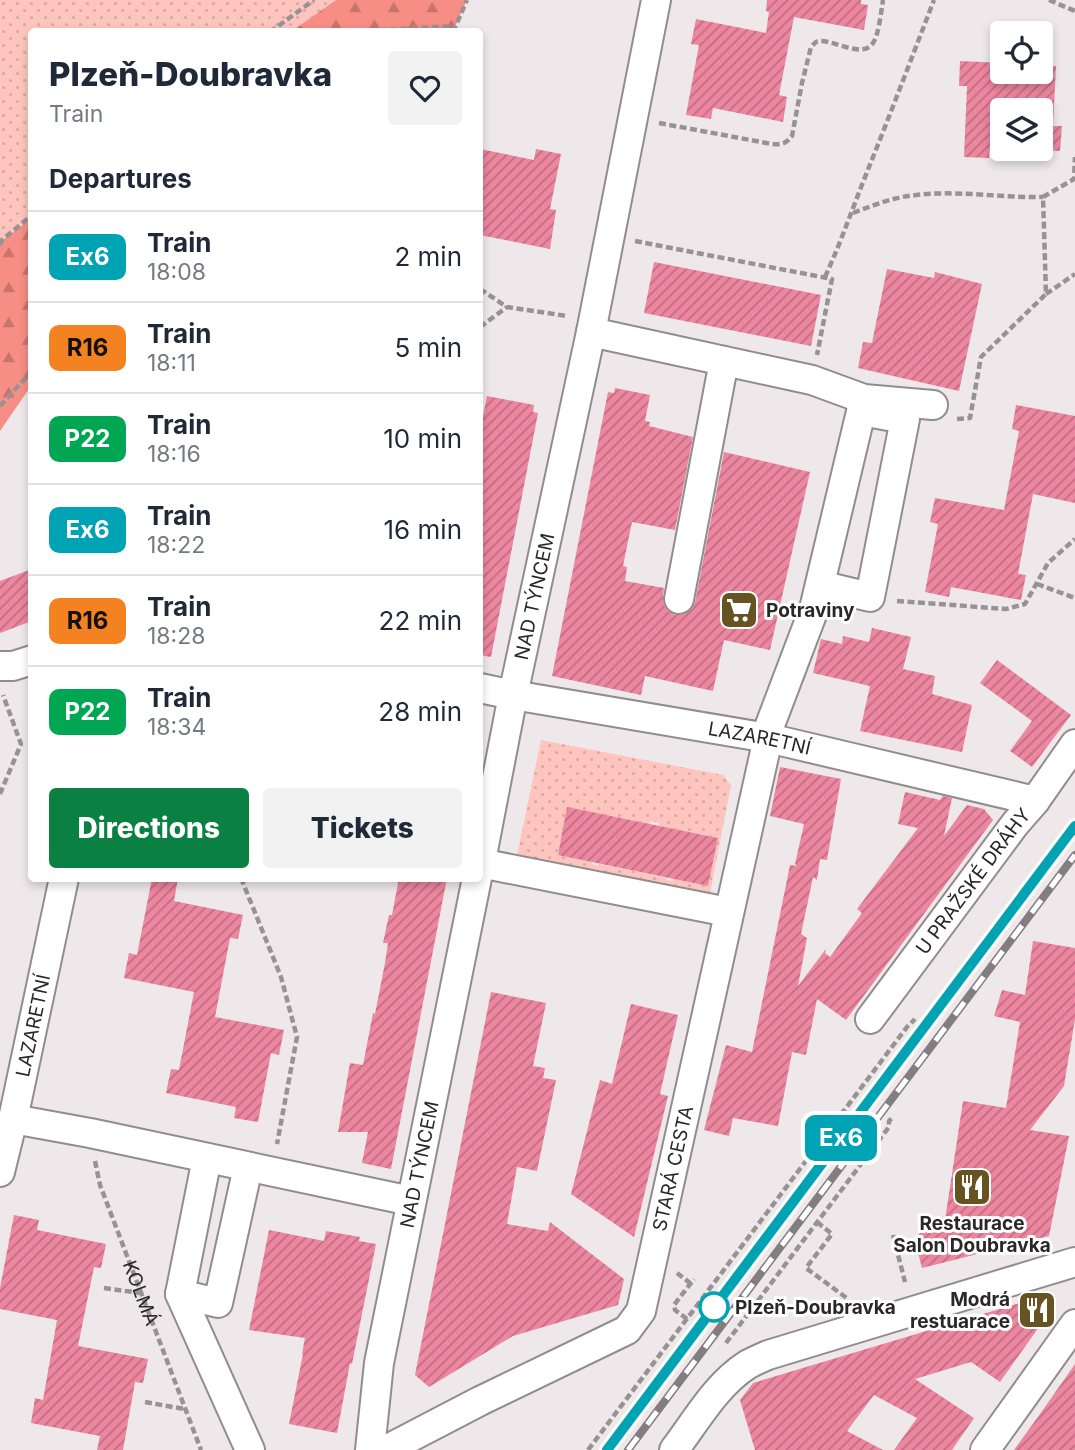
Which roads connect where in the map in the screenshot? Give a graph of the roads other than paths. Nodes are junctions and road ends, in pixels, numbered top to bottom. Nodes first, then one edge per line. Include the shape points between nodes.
1 (656, 0) edge
2 (581, 324) junction
3 (724, 361) junction
4 (863, 405) junction
5 (933, 405) road end
6 (820, 585) junction
7 (679, 599) dead end
8 (28, 661) edge
9 (0, 666) edge
10 (483, 689) edge
11 (513, 695) junction
12 (768, 738) junction
13 (1075, 744) edge
14 (1035, 801) junction
15 (483, 849) edge
16 (483, 865) edge
17 (63, 882) edge
18 (476, 882) edge
19 (728, 912) junction
20 (870, 1019) dead end
21 (13, 1119) junction
22 (207, 1158) junction
23 (260, 1170) junction
24 (0, 1172) edge
25 (411, 1202) junction
26 (1075, 1262) edge
27 (180, 1294) junction
28 (1075, 1324) edge
29 (250, 1450) edge
30 (370, 1450) edge
31 (386, 1450) edge
32 (674, 1450) edge
33 (985, 1450) edge

1 - 2 street, NAD TÝNCEM
2 - 3 street
2 - 11 street, NAD TÝNCEM
3 - 4 street via 812,380
3 - 7 street
4 - 5 street
4 - 6 street, STARÁ CESTA
4 - 6 street via 905,419 870,597
6 - 12 street, STARÁ CESTA via 769,724
8 - 9 street
10 - 11 street, LAZARETNÍ
11 - 12 street, LAZARETNÍ
11 - 15 street, NAD TÝNCEM
12 - 14 street, LAZARETNÍ
12 - 19 street, STARÁ CESTA
13 - 14 street, U PRAŽSKÉ DRÁHY
14 - 20 street, U PRAŽSKÉ DRÁHY
16 - 19 street, NAD TÝNCEM
17 - 21 street, LAZARETNÍ
18 - 25 street, NAD TÝNCEM
19 - 31 street, STARÁ CESTA via 641,1311 627,1330
21 - 22 street
21 - 24 street, LAZARETNÍ
22 - 23 street
22 - 27 street
23 - 25 street
23 - 27 street via 218,1303
25 - 30 street, NAD TÝNCEM via 379,1363
26 - 32 street via 748,1364 714,1396
27 - 29 street
28 - 33 street

